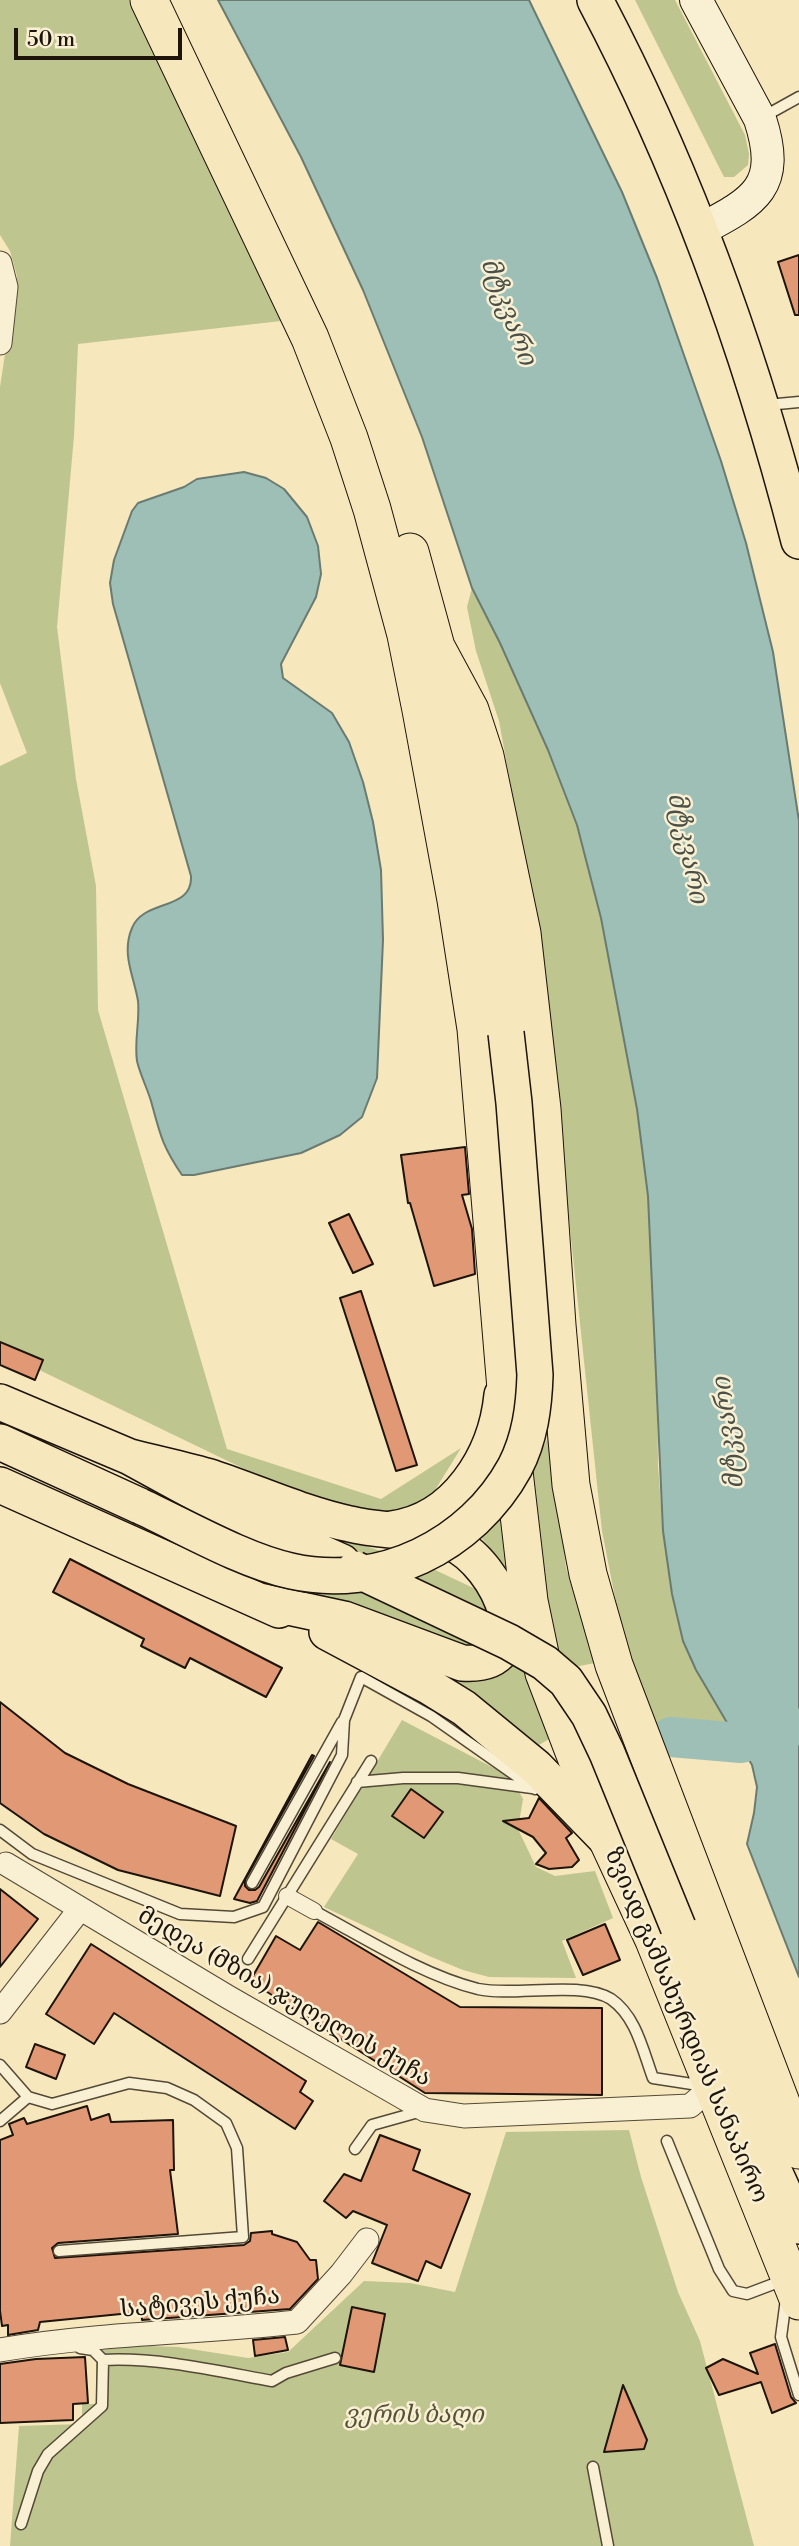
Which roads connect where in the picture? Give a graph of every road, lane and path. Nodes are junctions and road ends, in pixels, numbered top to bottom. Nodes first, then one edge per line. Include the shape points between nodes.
1 (149, 0) edge
2 (176, 0) edge
3 (595, 0) edge
4 (696, 0) edge
5 (799, 97) edge
6 (760, 118) junction
7 (700, 230) junction
8 (0, 263) edge
9 (0, 343) edge
10 (799, 402) edge
11 (760, 405) junction
12 (797, 524) edge
13 (436, 647) junction
14 (504, 1377) junction
15 (0, 1402) edge
16 (0, 1442) edge
17 (130, 1457) junction
18 (0, 1485) edge
19 (382, 1530) junction
20 (260, 1601) junction
21 (344, 1720) junction
22 (371, 1760) dead end
23 (357, 1782) junction
24 (544, 1786) junction
25 (0, 1830) edge
26 (608, 1841) junction
27 (3, 1862) edge
28 (252, 1883) dead end
29 (288, 1896) junction
30 (80, 1909) junction
31 (314, 1911) joint
32 (248, 1959) dead end
33 (0, 2012) edge
34 (0, 2065) edge
35 (712, 2087) junction
36 (28, 2097) junction
37 (425, 2110) junction
38 (0, 2121) edge
39 (667, 2141) dead end
40 (355, 2150) dead end
41 (799, 2150) edge
42 (799, 2226) edge
43 (367, 2240) dead end
44 (59, 2251) dead end
45 (794, 2290) edge
46 (46, 2342) junction
47 (0, 2350) edge
48 (335, 2358) dead end
49 (103, 2360) junction
50 (799, 2395) edge
51 (593, 2467) dead end
52 (21, 2524) dead end
53 (608, 2546) edge

1 - 14 highway, ზვიად გამსახურდიას სანაპირო via 310,338 349,438 391,576 421,709 469,981
2 - 13 highway via 356,385 386,469
3 - 7 main road via 650,112
4 - 6 main road
5 - 6 lane
6 - 7 main road via 766,163 760,189 738,210
7 - 11 main road
8 - 9 street via 6,287
10 - 11 lane
11 - 12 main road
13 - 16 main road, bridge via 484,895 514,1103 535,1375 534,1404 516,1465 497,1496 466,1527 432,1551 373,1573 337,1576 274,1567
13 - 41 highway via 470,710 485,756 522,933 542,1108 571,1485 588,1574 614,1665
14 - 19 main road via 491,1444 473,1479 429,1518 409,1527
14 - 26 highway, ზვიად გამსახურდიას სანაპირო via 537,1647
15 - 17 main road
17 - 19 main road
17 - 42 main road, ზვიად გამსახურდიას სანაპირო, bridge via 236,1515 509,1642 566,1681 607,1753
18 - 20 main road
19 - 20 main road via 452,1543 483,1567 507,1614 499,1654 485,1662 462,1663 344,1619
20 - 24 main road via 430,1687 500,1736
21 - 24 lane via 361,1677
21 - 25 lane via 342,1755 263,1907 234,1917 180,1914 32,1854
21 - 28 lane
22 - 23 lane
23 - 24 lane via 458,1778
23 - 29 lane
24 - 26 main road
26 - 35 highway, ზვიად გამსახურდიას სანაპირო via 654,1940
27 - 30 street, მედეა (მზია) ჯუღელის ქუჩა
29 - 31 street
29 - 32 lane
30 - 33 street
30 - 37 street, მედეა (მზია) ჯუღელის ქუჩა
31 - 35 lane via 450,1980 481,1989 577,1991 610,1998 632,2020 653,2078
34 - 36 lane
35 - 37 street, მედეა (მზია) ჯუღელის ქუჩა via 690,2106 464,2116
35 - 45 highway, ზვიად გამსახურდიას სანაპირო
36 - 38 lane
36 - 44 lane via 52,2104 129,2083 167,2088 226,2123 237,2148 243,2237
37 - 40 lane via 372,2125
39 - 45 lane via 719,2269 733,2291
43 - 46 street, სატივეს ქუჩა via 297,2322
45 - 50 lane via 781,2337
46 - 47 street, სატივეს ქუჩა
46 - 49 lane via 93,2350
48 - 49 lane via 272,2381 193,2367
49 - 52 lane via 102,2406 48,2454
51 - 53 lane

